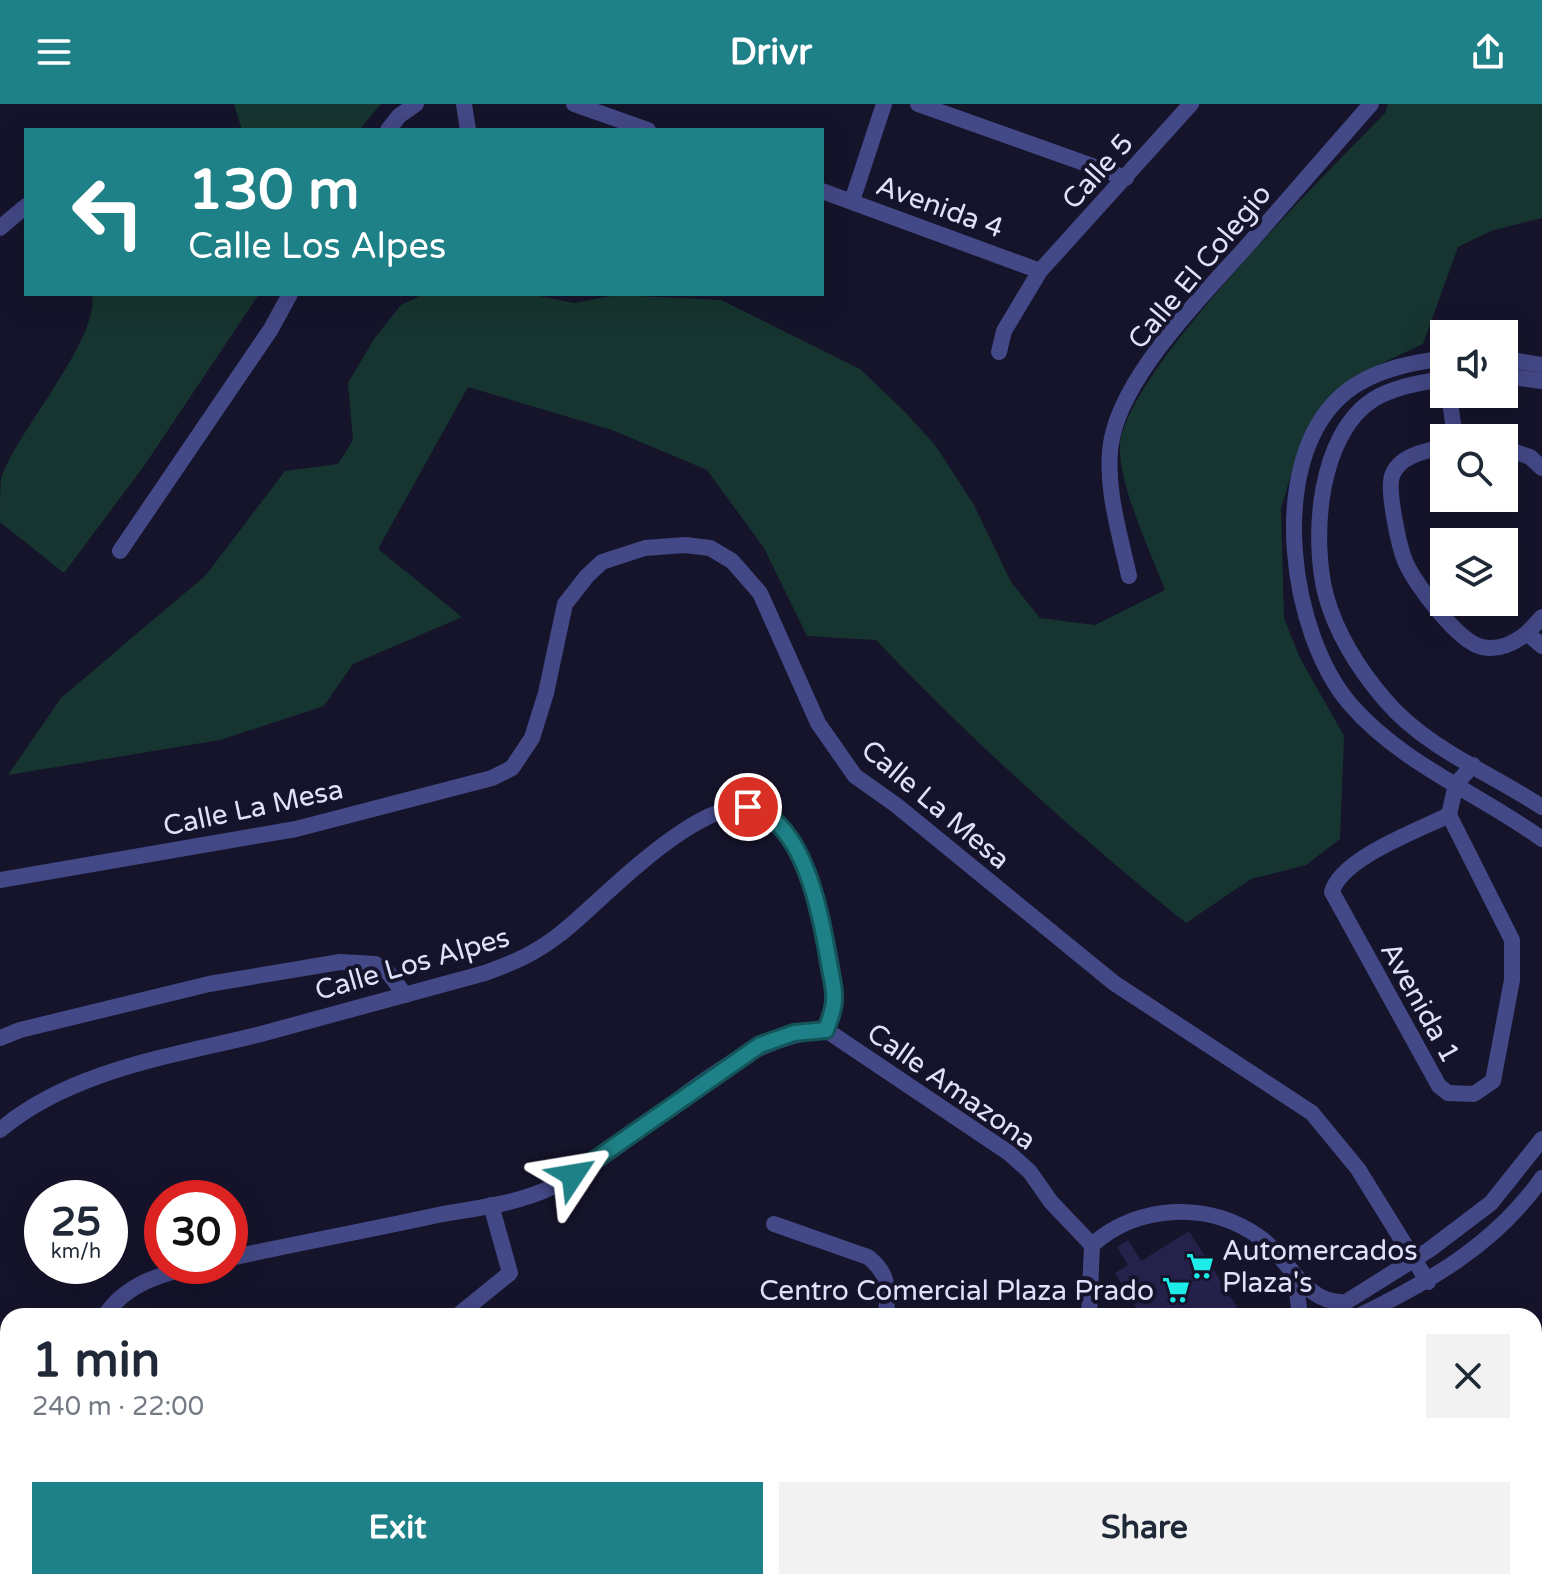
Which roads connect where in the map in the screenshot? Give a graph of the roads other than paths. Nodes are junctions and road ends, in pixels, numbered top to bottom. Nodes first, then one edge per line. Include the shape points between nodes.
1 (416, 104) edge
2 (464, 104) edge
3 (574, 104) edge
4 (884, 104) edge
5 (918, 104) edge
6 (1191, 104) edge
7 (1371, 104) edge
8 (390, 128) edge
9 (468, 128) edge
10 (642, 128) edge
11 (1126, 178) junction
12 (824, 192) edge
13 (852, 201) junction
14 (24, 208) edge
15 (0, 228) edge
16 (1040, 271) junction
17 (289, 296) edge
18 (999, 352) dead end
19 (1518, 361) edge
20 (1430, 362) edge
21 (1542, 365) edge
22 (1518, 378) edge
23 (1542, 381) edge
24 (1430, 383) edge
25 (1430, 451) edge
26 (1518, 453) edge
27 (1542, 468) edge
28 (120, 551) dead end
29 (1129, 576) dead end
30 (1542, 617) edge
31 (1527, 633) junction
32 (1542, 646) edge
33 (1473, 765) junction
34 (1456, 784) junction
35 (1542, 807) edge
36 (1449, 815) junction
37 (1542, 839) edge
38 (0, 880) edge
39 (405, 995) junction
40 (826, 1030) junction
41 (0, 1038) edge
42 (0, 1130) edge
43 (1542, 1139) edge
44 (1542, 1178) edge
45 (491, 1205) junction
46 (774, 1224) dead end
47 (1092, 1245) junction
48 (248, 1254) edge
49 (1416, 1258) junction
50 (1295, 1275) junction
51 (144, 1281) edge
52 (1428, 1282) junction
53 (111, 1308) edge
54 (467, 1308) edge
55 (886, 1308) edge
56 (1089, 1308) edge
57 (1299, 1308) edge
58 (1375, 1308) edge

1 - 8 street
2 - 9 street
3 - 10 street
4 - 13 street
5 - 11 street
6 - 11 street, Calle 5
7 - 29 street, Calle El Colegio via 1180,321 1116,423 1110,455
11 - 16 street, Calle 5
12 - 13 street, Avenida 4
13 - 16 street, Avenida 4
14 - 15 street
16 - 18 street, Calle 5 via 1004,331
17 - 28 street
19 - 21 street
20 - 34 street via 1379,374 1330,409 1305,462 1294,541 1305,613 1335,684 1388,742
22 - 23 street
24 - 33 street via 1374,399 1344,430 1322,499 1323,580 1344,640 1388,704
25 - 31 street via 1411,456 1392,476 1404,559 1434,604 1470,642 1502,647
26 - 27 street
30 - 31 street
31 - 32 street
33 - 34 street
33 - 35 street
34 - 36 street
34 - 37 street
36 - 36 street, Avenida 1 via 1363,858 1335,882 1332,892 1428,1071 1448,1093 1460,1095 1485,1090 1497,1070 1514,953 1508,930
38 - 49 street, Calle La Mesa via 296,829 492,778 512,768 532,738 565,604 587,576 602,562 645,548 710,548 755,585 818,723 855,776 1114,983 1312,1113 1358,1169
39 - 40 street, Calle Los Alpes via 525,958 682,831 714,813 748,807 763,810 797,849 815,896 835,999
39 - 41 street via 375,964 340,962 209,984
39 - 42 street, Calle Los Alpes via 55,1092
40 - 45 street, Calle Amazona via 794,1033 760,1045 573,1175 550,1188
40 - 47 street, Calle Amazona via 1009,1153
43 - 49 street via 1491,1203
44 - 52 street via 1511,1218
45 - 48 street, Calle Amazona
45 - 54 street via 510,1273
46 - 55 street via 868,1257 887,1279
47 - 50 street via 1128,1221 1175,1211 1224,1220 1248,1231
47 - 56 street
49 - 50 street via 1346,1302 1324,1300
49 - 52 street, Calle La Mesa
50 - 57 street
51 - 53 street
52 - 58 street

